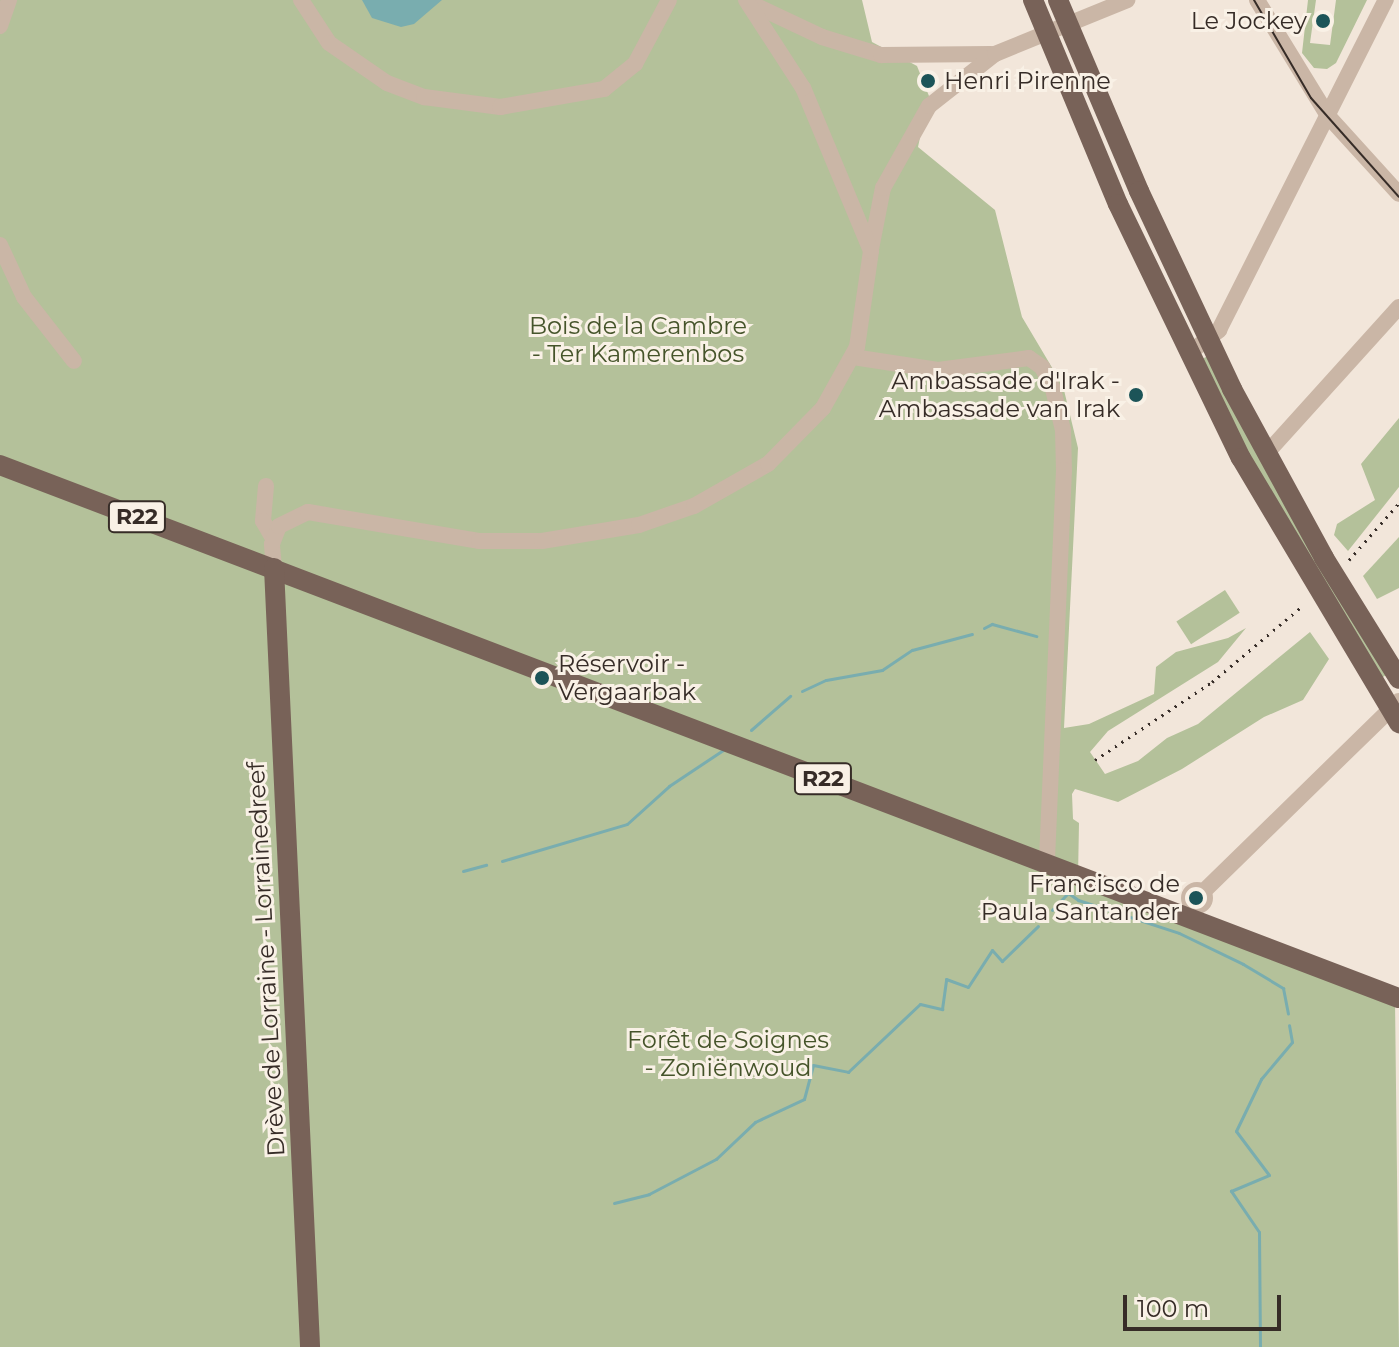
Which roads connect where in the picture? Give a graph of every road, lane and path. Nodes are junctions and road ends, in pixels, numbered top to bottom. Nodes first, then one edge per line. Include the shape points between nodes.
1 (9, 0) edge
2 (301, 0) edge
3 (669, 0) edge
4 (1033, 0) edge
5 (1058, 0) edge
6 (1127, 0) edge
7 (1257, 0) edge
8 (1386, 0) edge
9 (747, 1) edge
10 (1068, 24) junction
11 (0, 26) edge
12 (1045, 33) junction
13 (995, 54) junction
14 (942, 59) junction
15 (953, 84) junction
16 (1328, 116) junction
17 (1399, 194) edge
18 (0, 245) edge
19 (871, 251) junction
20 (1399, 307) edge
21 (1209, 341) junction
22 (1189, 353) junction
23 (853, 357) junction
24 (74, 361) dead end
25 (1266, 454) junction
26 (0, 465) edge
27 (266, 486) dead end
28 (273, 538) junction
29 (274, 568) junction
30 (1399, 679) edge
31 (1396, 712) edge
32 (1047, 866) junction
33 (1204, 891) dead end
34 (1399, 998) edge
35 (310, 1347) edge

1 - 11 street
2 - 3 street via 329,43 387,83 424,97 500,107 604,89 635,64
4 - 12 main road
5 - 10 main road
6 - 10 street
7 - 16 street
8 - 16 street
9 - 14 street via 857,49
9 - 19 street via 803,88
10 - 12 street
10 - 21 main road
12 - 13 street
12 - 22 main road
13 - 14 street
13 - 15 street
14 - 15 street
15 - 19 street via 915,124 894,161 877,207
16 - 17 street
16 - 21 street
18 - 24 street via 24,297
19 - 23 street via 867,303
20 - 25 street
21 - 22 street
21 - 25 main road
22 - 31 main road via 1276,522
23 - 28 street via 823,408 768,464 694,506 639,525 542,541 479,541 297,513
23 - 32 street via 938,370 1029,358 1049,378 1060,406 1064,470
25 - 30 main road
26 - 29 main road, R22
27 - 28 street via 263,521
28 - 29 street
29 - 32 main road, R22
29 - 35 main road, Drève de Lorraine - Lorrainedreef
31 - 33 street
32 - 34 main road, R22

